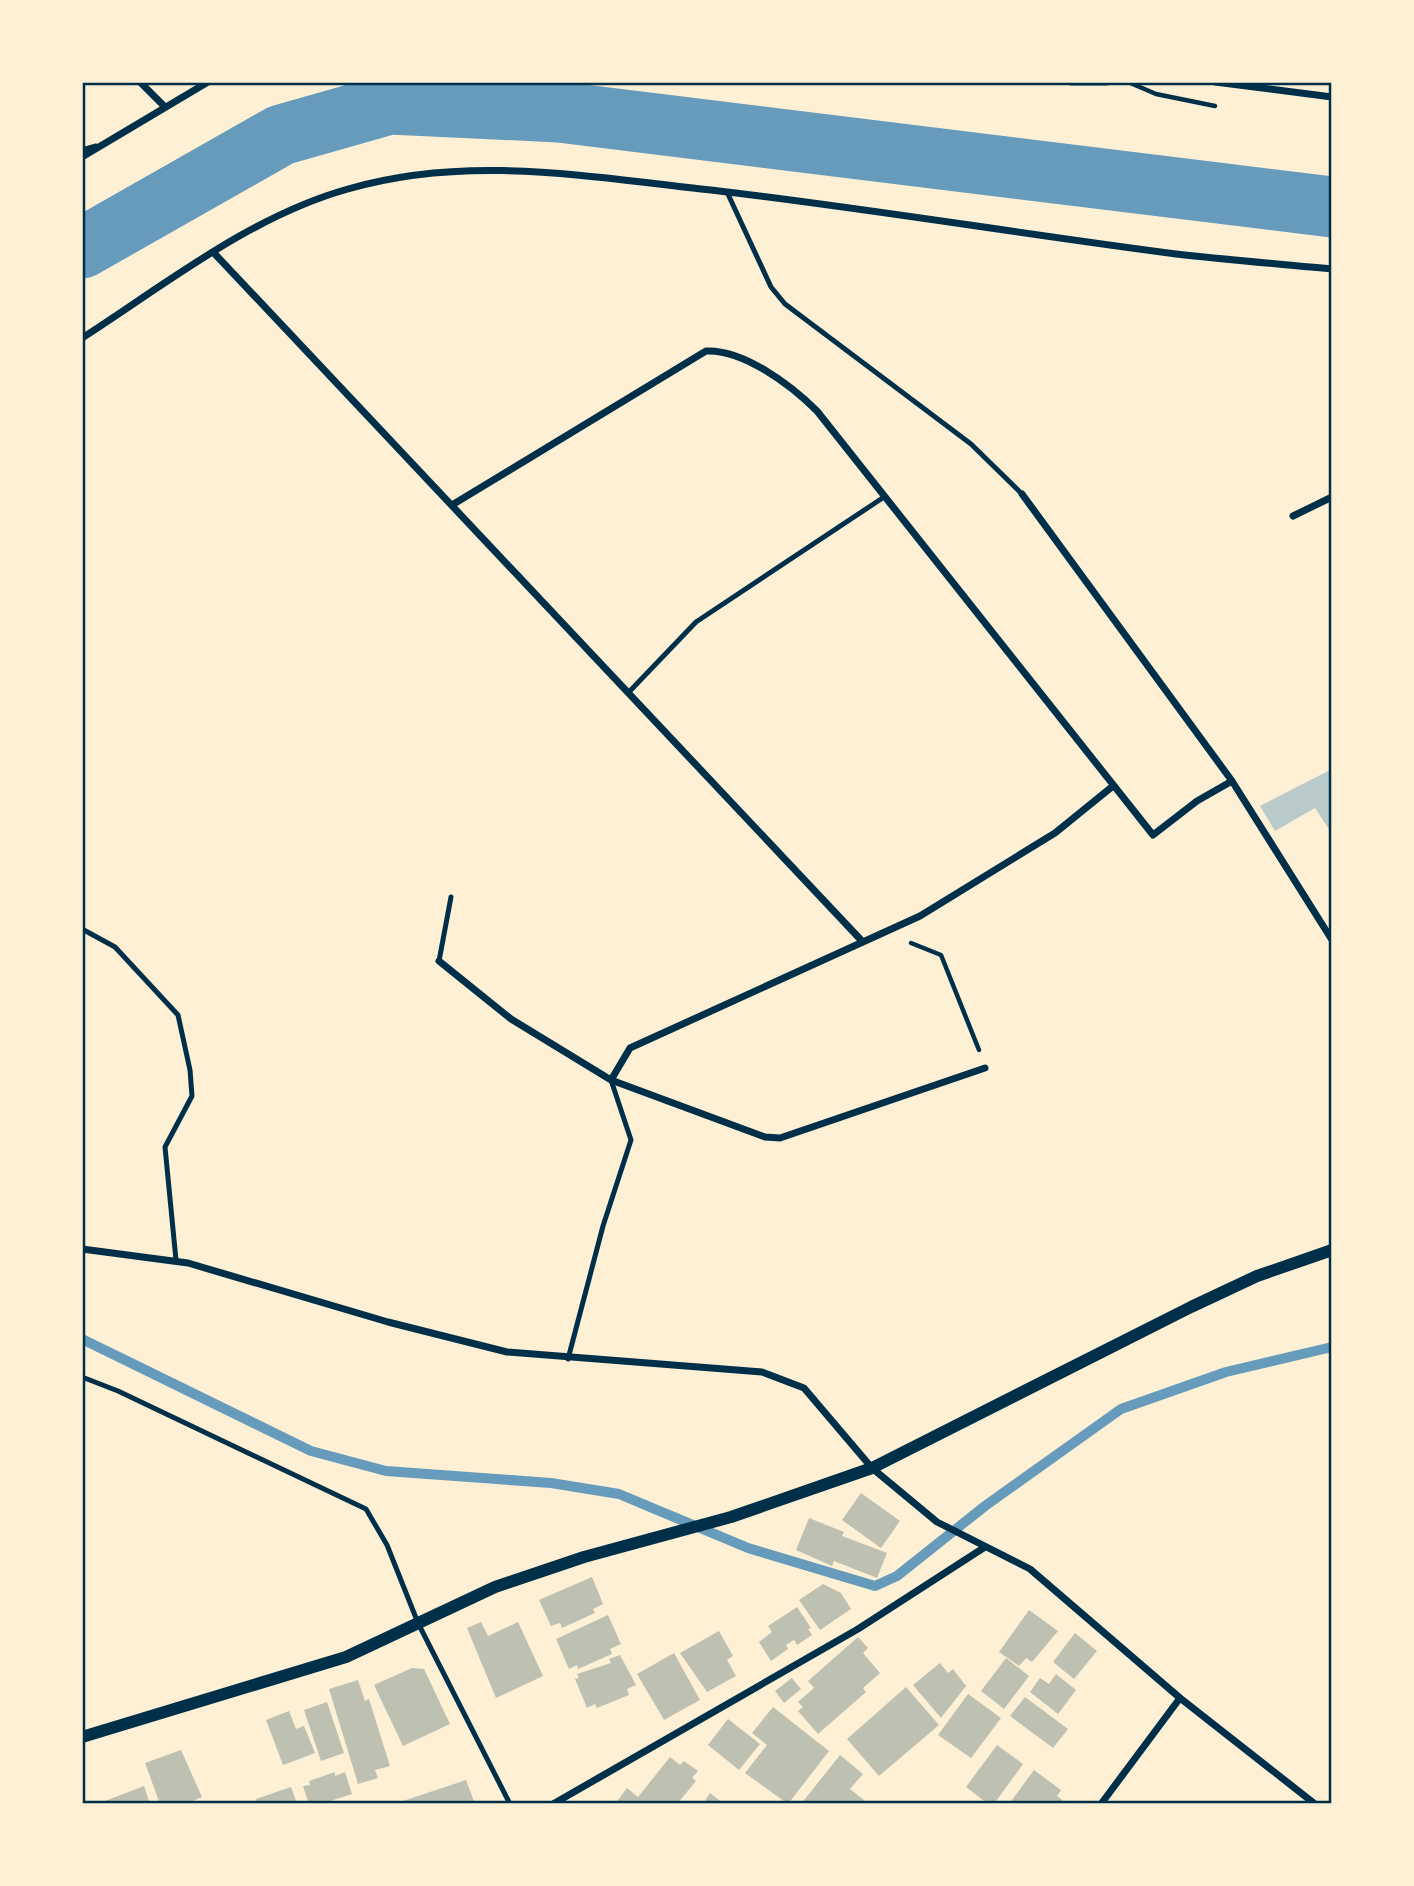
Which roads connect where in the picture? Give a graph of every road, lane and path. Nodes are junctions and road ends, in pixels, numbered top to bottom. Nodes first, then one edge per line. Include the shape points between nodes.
1 (140, 82) edge
2 (208, 82) edge
3 (1070, 82) edge
4 (1107, 82) edge
5 (1215, 82) edge
6 (1332, 97) edge
7 (164, 106) junction
8 (98, 145) junction
9 (82, 149) edge
10 (82, 157) edge
11 (727, 192) junction
12 (214, 253) junction
13 (1332, 269) edge
14 (82, 338) edge
15 (1022, 494) joint
16 (884, 497) junction
17 (1332, 497) edge
18 (452, 505) junction
19 (1293, 516) dead end
20 (628, 693) junction
21 (1232, 781) junction
22 (1114, 786) junction
23 (451, 897) dead end
24 (82, 929) edge
25 (881, 932) junction
26 (860, 940) junction
27 (1332, 940) edge
28 (439, 961) joint
29 (985, 1068) joint
30 (611, 1080) junction
31 (82, 1249) edge
32 (1332, 1250) edge
33 (176, 1260) junction
34 (568, 1359) junction
35 (82, 1377) edge
36 (872, 1468) junction
37 (985, 1548) junction
38 (418, 1622) junction
39 (1180, 1698) junction
40 (82, 1737) edge
41 (510, 1804) edge
42 (553, 1804) edge
43 (1101, 1804) edge
44 (1315, 1804) edge

1 - 7 street
2 - 7 street
3 - 4 street
5 - 6 street
7 - 8 street
8 - 9 lane
8 - 10 street
11 - 12 street via 529,171 447,169 315,199
11 - 13 street via 1177,254
11 - 15 lane via 771,287 785,304 971,444
12 - 14 street
12 - 18 street
15 - 21 street
16 - 18 street via 795,389 722,350 706,351
16 - 20 lane via 696,622
16 - 22 street
17 - 19 street
18 - 20 street
20 - 26 street
21 - 22 street via 1153,835
21 - 27 street
22 - 25 street via 1055,833 920,916
23 - 28 lane
24 - 33 lane via 116,947 178,1015 192,1096 165,1147
25 - 26 street
25 - 29 path via 941,955
26 - 30 street via 630,1048
28 - 30 street via 511,1019
29 - 30 street via 780,1138 765,1137
30 - 34 lane via 631,1140
31 - 33 street
32 - 36 street via 1257,1276 1191,1307
33 - 34 street via 388,1322 507,1352
34 - 36 street via 762,1372 804,1388
35 - 38 lane via 366,1509 387,1545
36 - 37 street via 937,1522
36 - 38 street via 728,1518 495,1587
37 - 39 street via 1030,1569
37 - 42 street via 858,1629
38 - 40 street via 346,1657
38 - 41 lane
39 - 43 street
39 - 44 street

